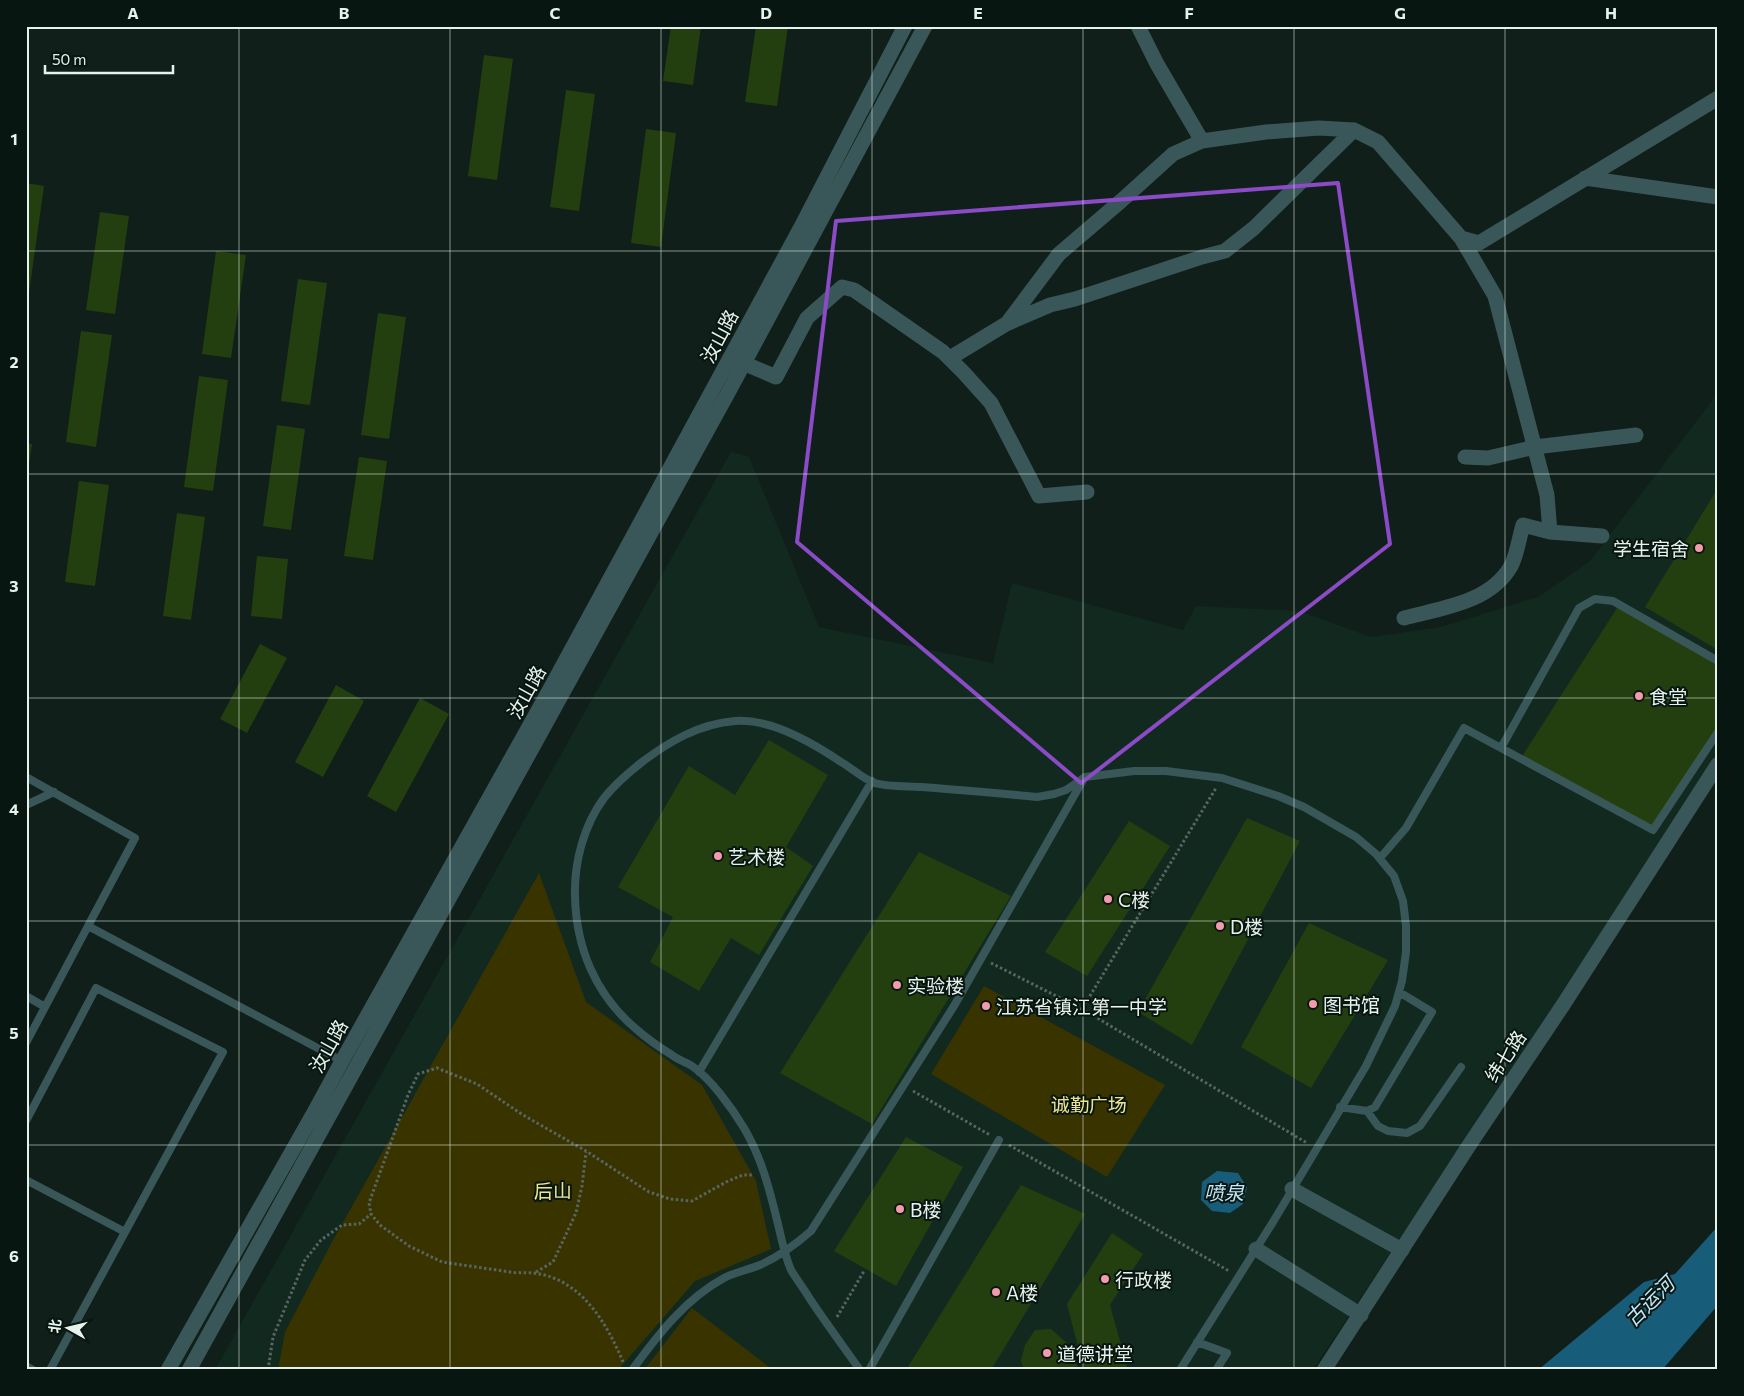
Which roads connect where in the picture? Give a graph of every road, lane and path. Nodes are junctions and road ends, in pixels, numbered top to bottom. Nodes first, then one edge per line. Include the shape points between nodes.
1 (905, 26) edge
2 (925, 26) edge
3 (1138, 26) edge
4 (1718, 98) edge
5 (1354, 130) junction
6 (1202, 141) junction
7 (1585, 178) junction
8 (1718, 197) edge
9 (1461, 238) junction
10 (1006, 324) junction
11 (730, 358) junction
12 (950, 358) junction
13 (744, 364) junction
14 (1636, 435) dead end
15 (1535, 447) junction
16 (1464, 457) dead end
17 (1087, 492) dead end
18 (1550, 532) junction
19 (1602, 536) dead end
20 (1404, 618) dead end
21 (1718, 661) edge
22 (1718, 732) edge
23 (1501, 748) junction
24 (1718, 764) edge
25 (26, 776) edge
26 (1085, 777) junction
27 (1222, 778) junction
28 (872, 781) junction
29 (54, 792) junction
30 (26, 806) edge
31 (1380, 858) junction
32 (88, 926) junction
33 (981, 958) junction
34 (1399, 992) junction
35 (26, 996) edge
36 (45, 1007) junction
37 (1082, 1009) junction
38 (26, 1043) edge
39 (342, 1061) junction
40 (1462, 1067) dead end
41 (699, 1072) junction
42 (904, 1085) junction
43 (1340, 1107) junction
44 (1367, 1110) junction
45 (26, 1121) edge
46 (999, 1140) junction
47 (1316, 1148) junction
48 (586, 1152) junction
49 (765, 1174) junction
50 (26, 1180) edge
51 (1292, 1189) junction
52 (371, 1214) junction
53 (125, 1232) junction
54 (1256, 1249) junction
55 (1402, 1250) junction
56 (785, 1253) junction
57 (864, 1271) dead end
58 (535, 1273) junction
59 (1238, 1277) junction
60 (1360, 1314) junction
61 (830, 1329) junction
62 (1198, 1342) junction
63 (26, 1366) edge
64 (33, 1370) edge
65 (50, 1370) edge
66 (168, 1370) edge
67 (189, 1370) edge
68 (268, 1370) edge
69 (626, 1370) edge
70 (632, 1370) edge
71 (860, 1370) edge
72 (869, 1370) edge
73 (1180, 1370) edge
74 (1216, 1370) edge
75 (1324, 1370) edge

1 - 11 street, 汝山路
2 - 13 street, 汝山路
3 - 6 street
4 - 7 street
5 - 6 street via 1319,128
5 - 9 street via 1378,142
5 - 10 street via 1254,228 1225,251 1050,305
6 - 10 street via 1173,154 1059,254
7 - 8 street
7 - 9 street via 1479,243
9 - 15 street via 1495,296
10 - 12 street
11 - 13 street
11 - 39 street, 汝山路
12 - 13 street via 854,290 842,287 807,318 776,377
12 - 17 street via 991,403 1039,496
13 - 67 street, 汝山路
14 - 15 street
15 - 16 street via 1488,458
15 - 18 street via 1548,495
18 - 19 street
18 - 20 street via 1523,525 1511,566 1493,588 1471,599
21 - 23 lane via 1613,601 1595,599 1580,608
22 - 23 lane via 1653,830
23 - 31 lane via 1464,728 1406,828
24 - 55 street, 纬七路
25 - 29 lane
26 - 27 lane via 1166,771
26 - 28 lane via 1066,790 1036,797
26 - 33 lane
27 - 31 lane via 1304,807 1356,837
27 - 37 path
28 - 41 lane
28 - 41 lane via 775,726 738,721 699,728 660,749 620,780 594,813 583,840 575,887 579,938 587,959 603,994 620,1014 656,1044
29 - 30 lane
29 - 32 lane via 135,838
31 - 34 lane via 1394,876 1403,901 1406,952
32 - 36 lane
32 - 39 lane
33 - 37 path
33 - 42 lane
34 - 43 lane via 1366,1066
34 - 44 lane via 1432,1012 1376,1107
35 - 36 lane
36 - 38 lane
37 - 47 path
39 - 66 street, 汝山路
40 - 44 lane via 1420,1126 1407,1133 1388,1131 1378,1126
41 - 49 lane via 742,1125
42 - 46 path
42 - 56 lane via 811,1231
43 - 44 lane
43 - 47 lane
45 - 53 lane via 96,988 223,1052
46 - 59 path
46 - 72 lane
47 - 51 lane
48 - 49 path via 648,1192 692,1202 743,1175
48 - 52 path via 477,1084 437,1068 418,1074 408,1095 369,1203
48 - 58 path via 576,1213 553,1262
49 - 56 lane
50 - 53 lane
51 - 54 lane
51 - 55 street
52 - 58 path via 380,1225 409,1246 442,1262
52 - 68 path via 359,1224 342,1226 321,1240 305,1260 273,1337
53 - 65 lane
54 - 59 lane
54 - 60 street
55 - 60 street, 纬七路
56 - 61 lane via 791,1269
56 - 70 lane via 724,1278 692,1300 658,1334
57 - 61 path
58 - 69 path via 546,1274 562,1282 590,1303 615,1342
59 - 62 lane
60 - 75 street, 纬七路
61 - 71 lane
62 - 73 lane
62 - 74 lane via 1227,1353
63 - 64 lane

